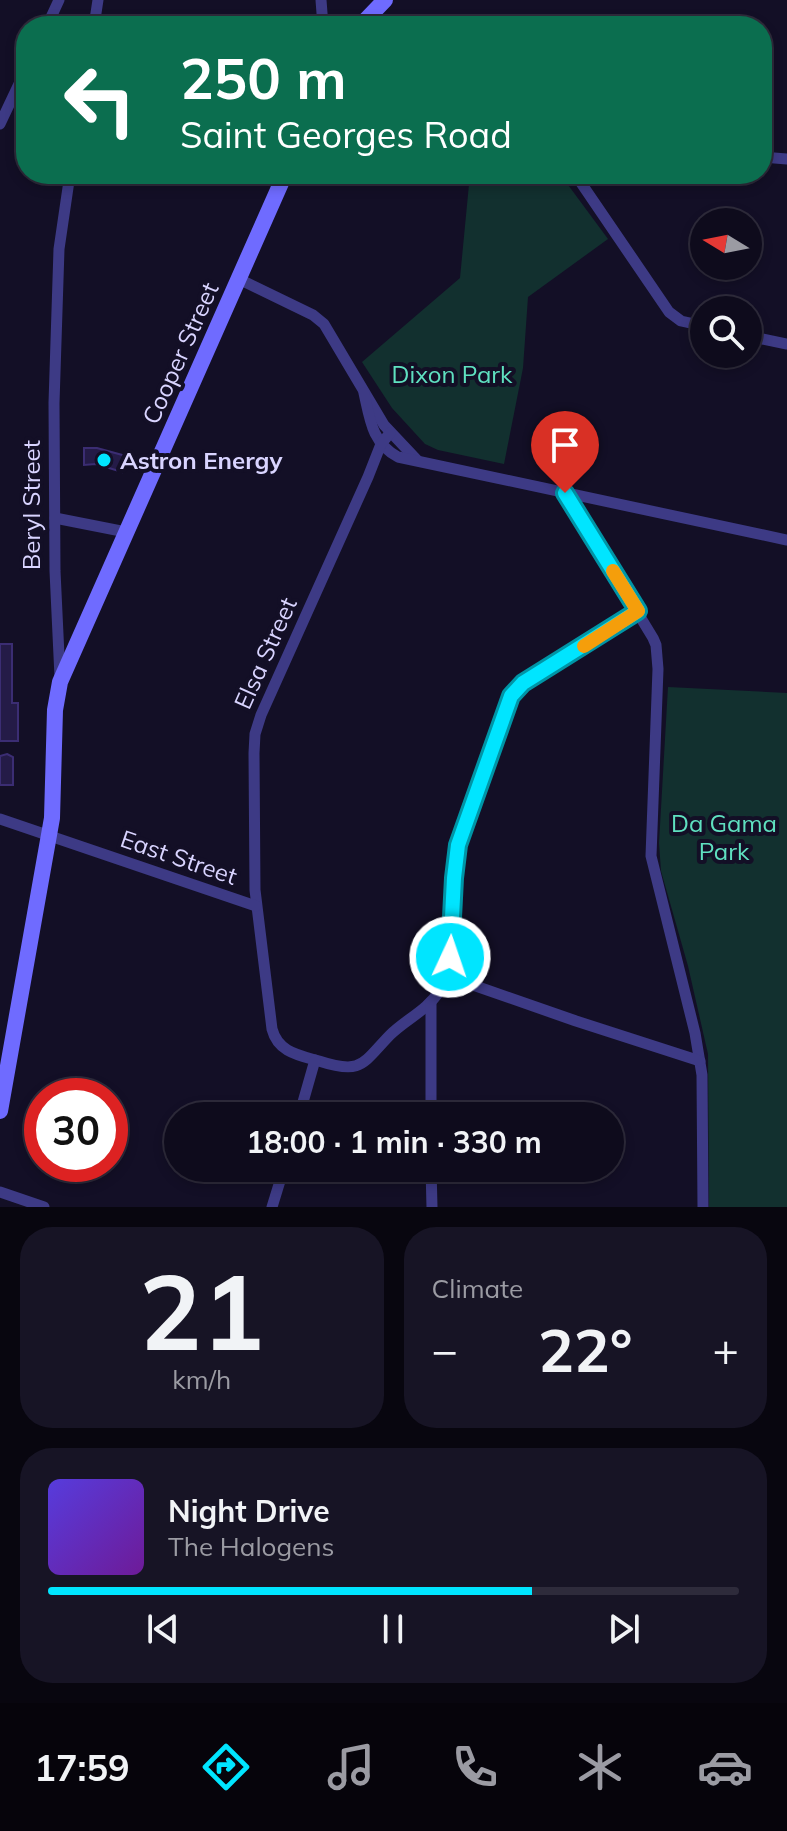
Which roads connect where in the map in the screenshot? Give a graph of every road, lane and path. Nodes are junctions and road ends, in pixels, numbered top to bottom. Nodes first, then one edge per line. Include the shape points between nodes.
1 (385, 0) edge
2 (370, 16) edge
3 (16, 90) edge
4 (0, 124) edge
5 (69, 184) edge
6 (281, 184) edge
7 (582, 184) edge
8 (239, 279) junction
9 (690, 323) edge
10 (762, 339) edge
11 (787, 344) edge
12 (364, 393) junction
13 (394, 437) junction
14 (381, 444) junction
15 (391, 453) junction
16 (417, 460) junction
17 (368, 477) junction
18 (565, 493) junction
19 (55, 518) junction
20 (126, 532) junction
21 (787, 540) edge
22 (638, 611) junction
23 (60, 682) junction
24 (0, 819) edge
25 (49, 836) junction
26 (256, 906) junction
27 (447, 976) junction
28 (431, 1002) junction
29 (315, 1060) junction
30 (700, 1061) junction
31 (303, 1102) edge
32 (431, 1102) edge
33 (0, 1111) edge
34 (280, 1182) edge
35 (431, 1182) edge
36 (0, 1192) edge
37 (44, 1207) edge
38 (272, 1207) edge
39 (432, 1207) edge
40 (703, 1207) edge

1 - 2 main road
3 - 4 street
5 - 19 street, Beryl Street via 57,287
6 - 8 main road, Cooper Street
7 - 9 street via 669,312
8 - 12 street via 324,324
8 - 20 main road, Cooper Street
10 - 11 street
12 - 13 street
12 - 14 street
13 - 14 street, Elsa Street
13 - 15 street, Elsa Street
13 - 16 street
14 - 15 street
14 - 17 street, Elsa Street
15 - 16 street
15 - 17 street, Elsa Street
16 - 18 street
17 - 26 street, Elsa Street via 256,728
18 - 21 street
18 - 22 street
19 - 20 street
19 - 23 street, Beryl Street
20 - 23 main road, Cooper Street
22 - 27 street via 523,683 511,696 456,855
22 - 30 street via 658,657 651,856
23 - 25 main road, Beryl Street
24 - 25 street, East Street
25 - 26 street, East Street
25 - 33 main road, Beryl Street
26 - 29 street, East Street via 274,1036 286,1050
27 - 28 street, East Street
27 - 30 street
28 - 29 street, East Street via 355,1067
28 - 32 street
29 - 31 street
30 - 40 street
34 - 38 street
35 - 39 street
36 - 37 street

